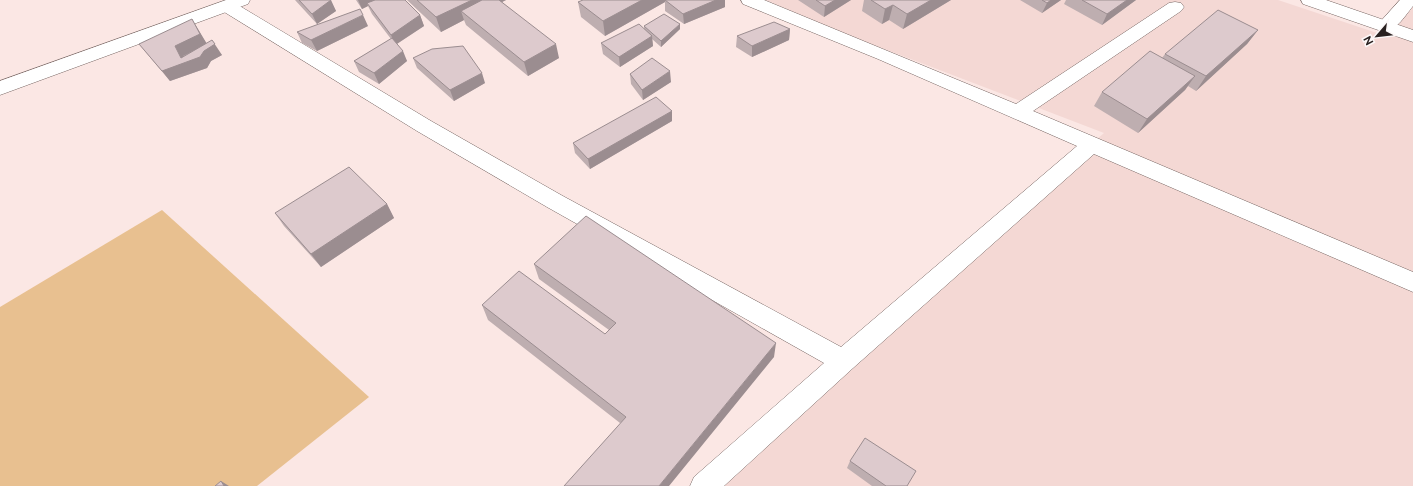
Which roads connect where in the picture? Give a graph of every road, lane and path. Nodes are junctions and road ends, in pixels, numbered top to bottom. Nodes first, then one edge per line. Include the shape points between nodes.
1 (749, 0) edge
2 (1309, 0) edge
3 (1409, 0) edge
4 (235, 3) edge
5 (1175, 7) dead end
6 (1386, 26) junction
7 (1413, 36) edge
8 (0, 88) edge
9 (1017, 112) junction
10 (1092, 144) junction
11 (1413, 282) edge
12 (844, 361) junction
13 (704, 486) edge

1 - 9 street
2 - 6 street
3 - 6 street
4 - 8 street
4 - 12 street via 424,126
5 - 9 street
6 - 7 street
9 - 10 street
10 - 11 street
10 - 12 street
12 - 13 street

